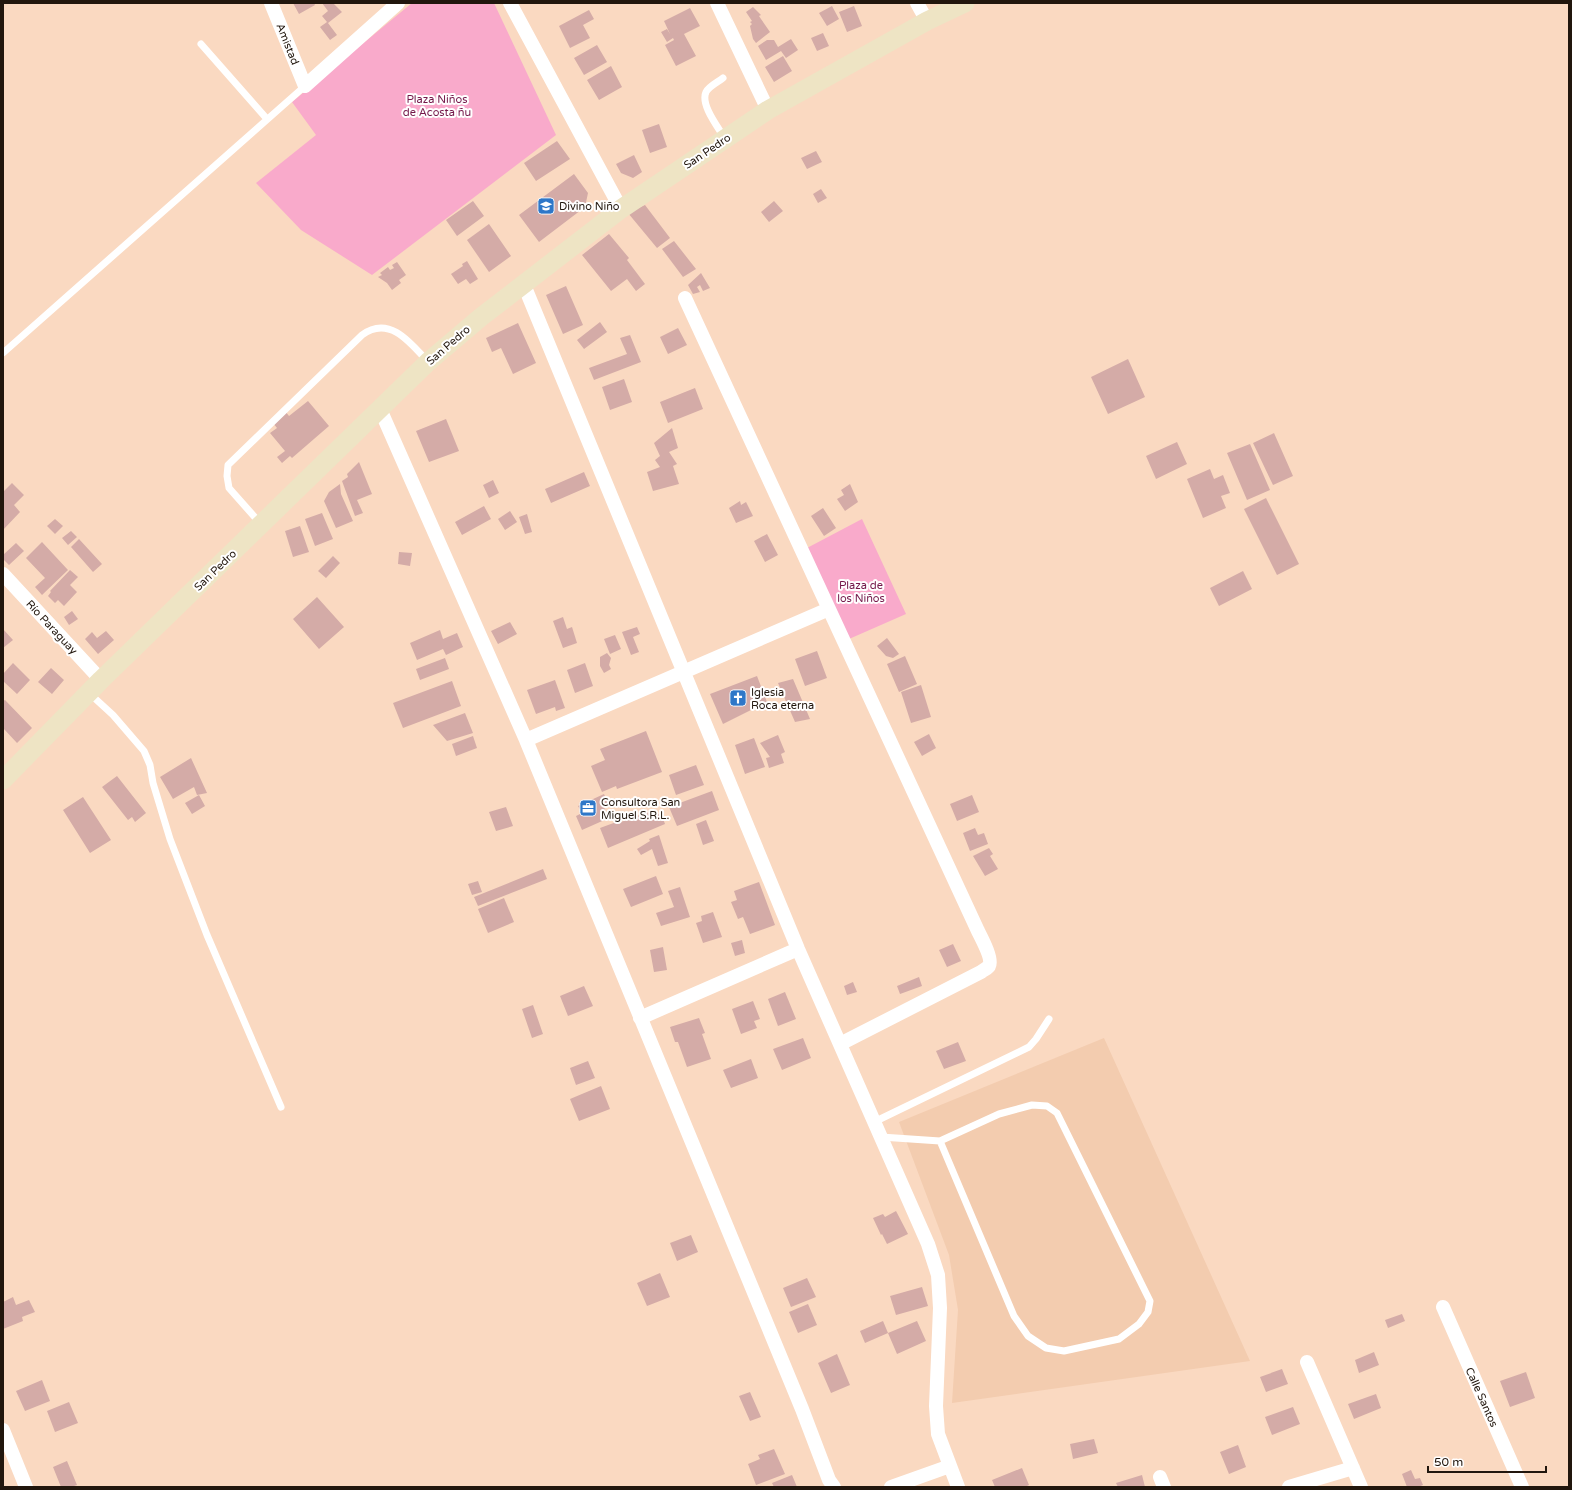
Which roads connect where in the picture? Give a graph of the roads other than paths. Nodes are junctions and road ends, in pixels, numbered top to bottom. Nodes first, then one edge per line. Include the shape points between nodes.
1 (271, 3) edge
2 (398, 3) edge
3 (510, 3) edge
4 (717, 3) edge
5 (917, 3) edge
6 (965, 3) edge
7 (927, 21) junction
8 (201, 44) dead end
9 (723, 78) dead end
10 (305, 86) junction
11 (768, 110) junction
12 (267, 119) junction
13 (725, 139) junction
14 (620, 209) junction
15 (524, 285) junction
16 (685, 298) dead end
17 (3, 353) edge
18 (428, 362) junction
19 (380, 409) junction
20 (262, 524) junction
21 (3, 574) edge
22 (829, 609) junction
23 (683, 672) junction
24 (95, 686) junction
25 (526, 740) junction
26 (3, 780) edge
27 (798, 949) junction
28 (640, 1018) junction
29 (1049, 1019) dead end
30 (840, 1044) junction
31 (281, 1107) dead end
32 (874, 1122) junction
33 (881, 1137) junction
34 (940, 1141) junction
35 (1443, 1307) dead end
36 (1307, 1362) dead end
37 (3, 1430) edge
38 (950, 1466) junction
39 (1353, 1468) junction
40 (26, 1487) edge
41 (834, 1487) edge
42 (891, 1487) edge
43 (958, 1487) edge
44 (1289, 1487) edge
45 (1361, 1487) edge
46 (1522, 1487) edge

1 - 10 street, Amistad
2 - 10 street
3 - 14 street
4 - 11 street
5 - 7 street
6 - 7 main road, San Pedro
7 - 11 main road, San Pedro
8 - 12 lane
9 - 13 lane via 710,87 705,93 704,100 707,110
10 - 12 lane
11 - 13 main road, San Pedro
12 - 17 lane
13 - 14 main road, San Pedro
14 - 15 main road, San Pedro
15 - 18 main road, San Pedro
15 - 23 street
16 - 22 street
18 - 19 main road, San Pedro
18 - 20 lane via 411,344 388,328 370,329 228,465 229,488
19 - 20 main road, San Pedro
19 - 25 street
20 - 24 main road, San Pedro
21 - 24 street, Río Paraguay
22 - 23 street
22 - 30 street via 988,952 990,962 981,972
23 - 25 street
23 - 27 street
24 - 26 main road, San Pedro
24 - 31 lane via 113,715 144,751 170,839
25 - 28 street
27 - 28 street
27 - 30 street
28 - 41 street
29 - 32 lane via 1029,1047
30 - 32 street
32 - 33 street
33 - 34 lane
33 - 38 street via 928,1244 938,1275 940,1308 937,1427
34 - 34 lane via 999,1114 1032,1105 1047,1106 1057,1113 1150,1301 1148,1312 1139,1324 1119,1339 1064,1351 1046,1348 1028,1336 1014,1316
35 - 46 street, Calle Santos
36 - 39 street
37 - 40 street
38 - 42 street
38 - 43 street
39 - 44 street
39 - 45 street

